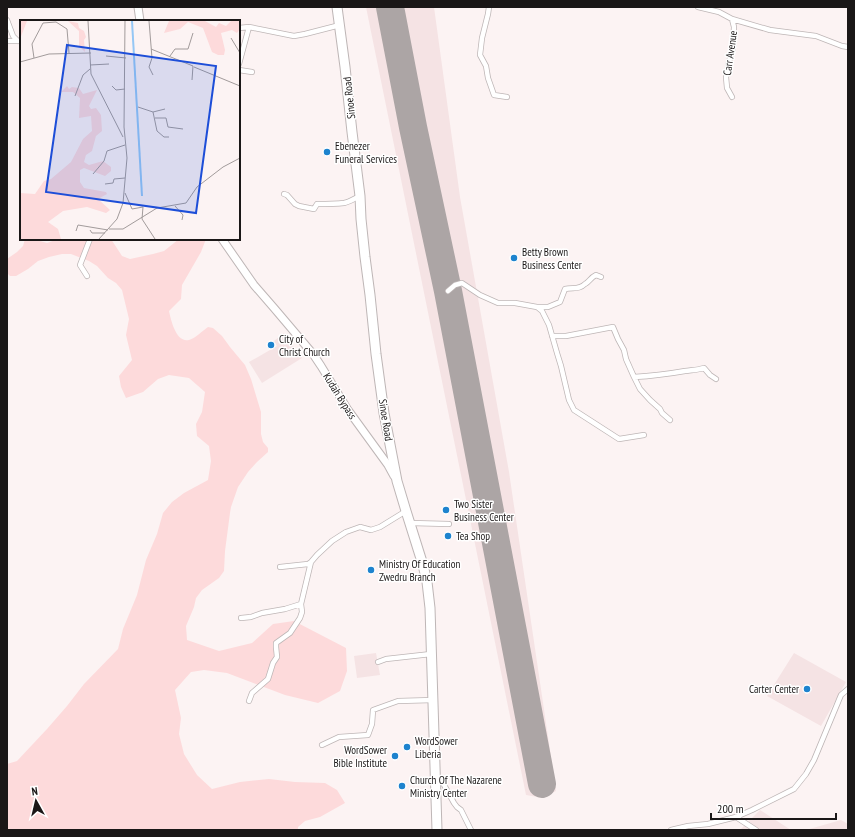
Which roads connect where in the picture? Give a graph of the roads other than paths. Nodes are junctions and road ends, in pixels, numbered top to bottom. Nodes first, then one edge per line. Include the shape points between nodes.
1 (138, 7) edge
2 (337, 7) edge
3 (489, 7) edge
4 (698, 7) edge
5 (732, 19) junction
6 (7, 20) edge
7 (140, 20) edge
8 (340, 25) junction
9 (240, 28) edge
10 (248, 28) junction
11 (7, 41) edge
12 (20, 41) edge
13 (848, 47) edge
14 (240, 60) edge
15 (240, 70) edge
16 (252, 72) dead end
17 (507, 97) dead end
18 (732, 98) dead end
19 (284, 194) dead end
20 (360, 196) junction
21 (90, 240) edge
22 (223, 240) edge
23 (87, 276) dead end
24 (601, 277) dead end
25 (448, 291) dead end
26 (537, 307) junction
27 (552, 336) junction
28 (634, 377) junction
29 (716, 379) dead end
30 (670, 420) dead end
31 (644, 435) dead end
32 (397, 480) junction
33 (406, 511) junction
34 (410, 523) junction
35 (449, 524) dead end
36 (311, 562) junction
37 (280, 567) dead end
38 (302, 604) junction
39 (241, 618) dead end
40 (431, 654) junction
41 (378, 662) dead end
42 (848, 689) edge
43 (434, 700) junction
44 (249, 701) dead end
45 (322, 745) dead end
46 (436, 778) junction
47 (736, 817) junction
48 (437, 830) edge
49 (471, 830) edge
50 (671, 830) edge
51 (756, 830) edge

1 - 7 street
2 - 8 highway, Sinoe Road
3 - 17 street via 480,55 486,66 494,95
4 - 5 street, Carr Avenue via 719,12
5 - 13 street via 770,30 816,36
5 - 18 street, Carr Avenue via 733,48 726,77 726,88
6 - 12 street via 13,36
8 - 10 street via 294,36
8 - 20 highway, Sinoe Road
9 - 10 street
10 - 14 street
11 - 12 street
15 - 16 street
19 - 20 street via 287,194 295,204 314,210 317,204 346,203
20 - 32 highway, Sinoe Road via 376,354
21 - 23 street via 80,265
22 - 32 street, Kudah Bypass via 254,285 322,366 348,410
24 - 26 street via 596,275 590,278 577,289 565,289 560,302 548,307
25 - 26 street via 455,284 462,283 498,303
26 - 27 street via 542,311
27 - 28 street via 566,336 613,327
27 - 31 street via 574,410 619,439
28 - 29 street via 704,368
28 - 30 street via 640,389
32 - 33 highway, Sinoe Road
33 - 34 highway, Sinoe Road
33 - 36 street via 380,527 371,530 360,527 346,532 332,541
34 - 35 street
34 - 40 highway, Sinoe Road via 427,582
36 - 37 street
36 - 38 street
38 - 39 street via 286,610
38 - 44 street via 297,624 276,643 277,657 270,676 252,693
40 - 41 street
40 - 43 highway, Sinoe Road
42 - 47 street via 841,695 814,760 794,789
43 - 45 street via 398,701 373,710 368,735 339,737
43 - 46 highway, Sinoe Road
46 - 48 highway, Sinoe Road
46 - 49 street via 443,783
47 - 50 street
47 - 51 street

